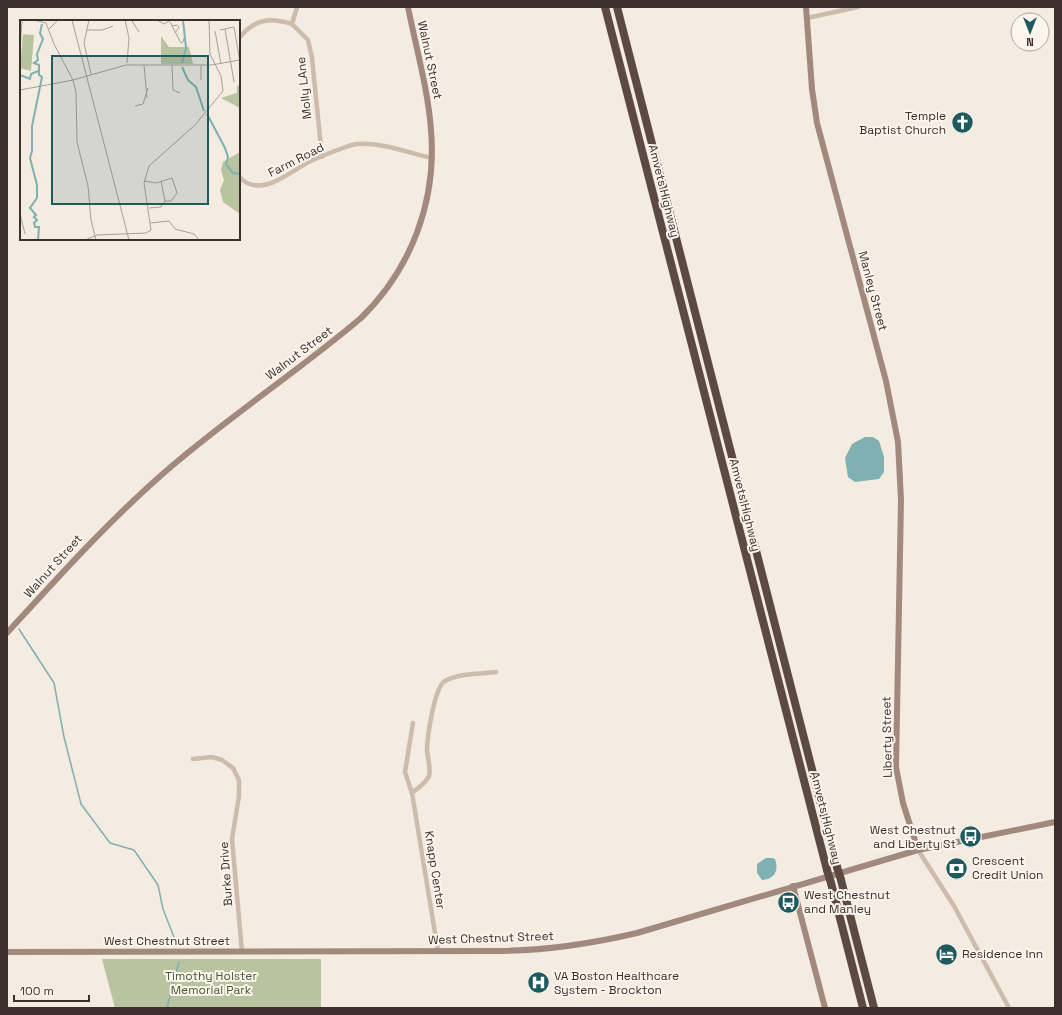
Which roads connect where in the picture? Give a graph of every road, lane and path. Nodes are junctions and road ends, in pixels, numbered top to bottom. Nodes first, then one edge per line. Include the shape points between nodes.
1 (297, 7) edge
2 (408, 7) edge
3 (605, 7) edge
4 (617, 7) edge
5 (806, 7) edge
6 (858, 7) edge
7 (807, 18) junction
8 (292, 24) junction
9 (240, 37) edge
10 (322, 157) junction
11 (432, 158) junction
12 (240, 178) edge
13 (899, 582) joint
14 (7, 633) edge
15 (496, 672) dead end
16 (412, 723) dead end
17 (193, 759) dead end
18 (412, 793) junction
19 (1055, 822) edge
20 (918, 850) junction
21 (793, 886) junction
22 (438, 951) junction
23 (7, 952) edge
24 (242, 952) junction
25 (825, 1008) edge
26 (864, 1008) edge
27 (874, 1008) edge
28 (1009, 1008) edge

1 - 8 street
2 - 11 main road, Walnut Street via 429,108
3 - 26 highway, Amvets Highway, bridge
4 - 27 highway, Amvets Highway, bridge
5 - 7 main road, Manley Street
6 - 7 street
7 - 13 main road, Manley Street via 817,123 894,419 900,480
8 - 9 street via 266,20 255,23
8 - 10 street, Molly LAne via 308,40
10 - 11 street, Farm Road via 355,144 369,144
10 - 12 street, Farm Road via 306,163 268,185 256,186
11 - 14 main road, Walnut Street via 429,194 417,234 401,268 379,300 341,335 214,431 136,497 88,543
13 - 20 main road, Liberty Street via 896,767 903,803
15 - 18 street via 454,678 440,686 428,740 429,775
16 - 18 street, Knapp Center via 405,772
17 - 24 street, Burke Drive via 212,757 222,760 233,768 239,780 232,839
18 - 22 street, Knapp Center
19 - 20 main road, West Chestnut Street
20 - 21 main road, West Chestnut Street
20 - 28 street, Liberty Street via 954,906
21 - 22 main road, West Chestnut Street via 652,928 594,942 528,950
21 - 25 main road
22 - 24 main road, West Chestnut Street
23 - 24 main road, West Chestnut Street

